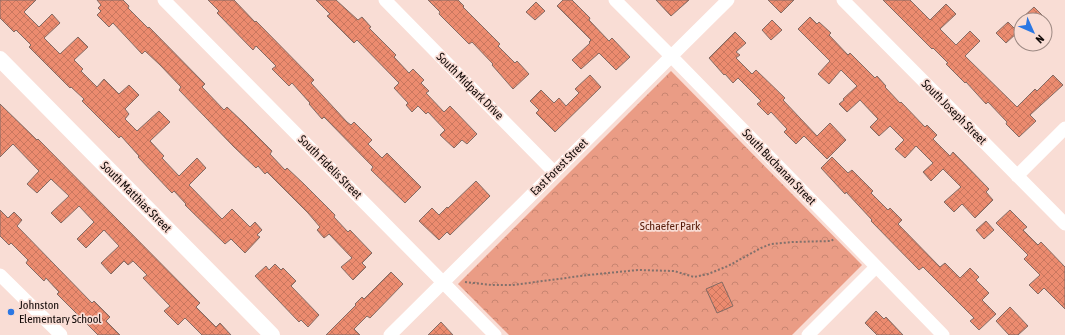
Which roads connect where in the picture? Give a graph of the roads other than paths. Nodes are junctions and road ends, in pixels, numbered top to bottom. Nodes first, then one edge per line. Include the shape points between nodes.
1 (164, 0) edge
2 (385, 0) edge
3 (614, 0) edge
4 (728, 0) edge
5 (843, 0) edge
6 (671, 56) junction
7 (0, 59) edge
8 (1065, 128) edge
9 (554, 172) junction
10 (1017, 176) junction
11 (1065, 224) edge
12 (876, 267) junction
13 (0, 275) edge
14 (444, 282) junction
15 (60, 335) edge
16 (272, 335) edge
17 (390, 335) edge
18 (495, 335) edge
19 (808, 335) edge
20 (943, 335) edge

1 - 14 street, South Fidelis Street
2 - 9 street, South Midpark Drive
3 - 6 street, South Buchanan Street
4 - 6 street, East Forest Street
5 - 10 street, South Joseph Street
6 - 9 street, East Forest Street
6 - 12 street, South Buchanan Street
7 - 16 street, South Matthias Street
8 - 10 street
9 - 14 street, East Forest Street
10 - 11 street, South Joseph Street
12 - 19 street
12 - 20 street, South Buchanan Street
13 - 15 street
14 - 17 street, East Forest Street
14 - 18 street, South Fidelis Street

